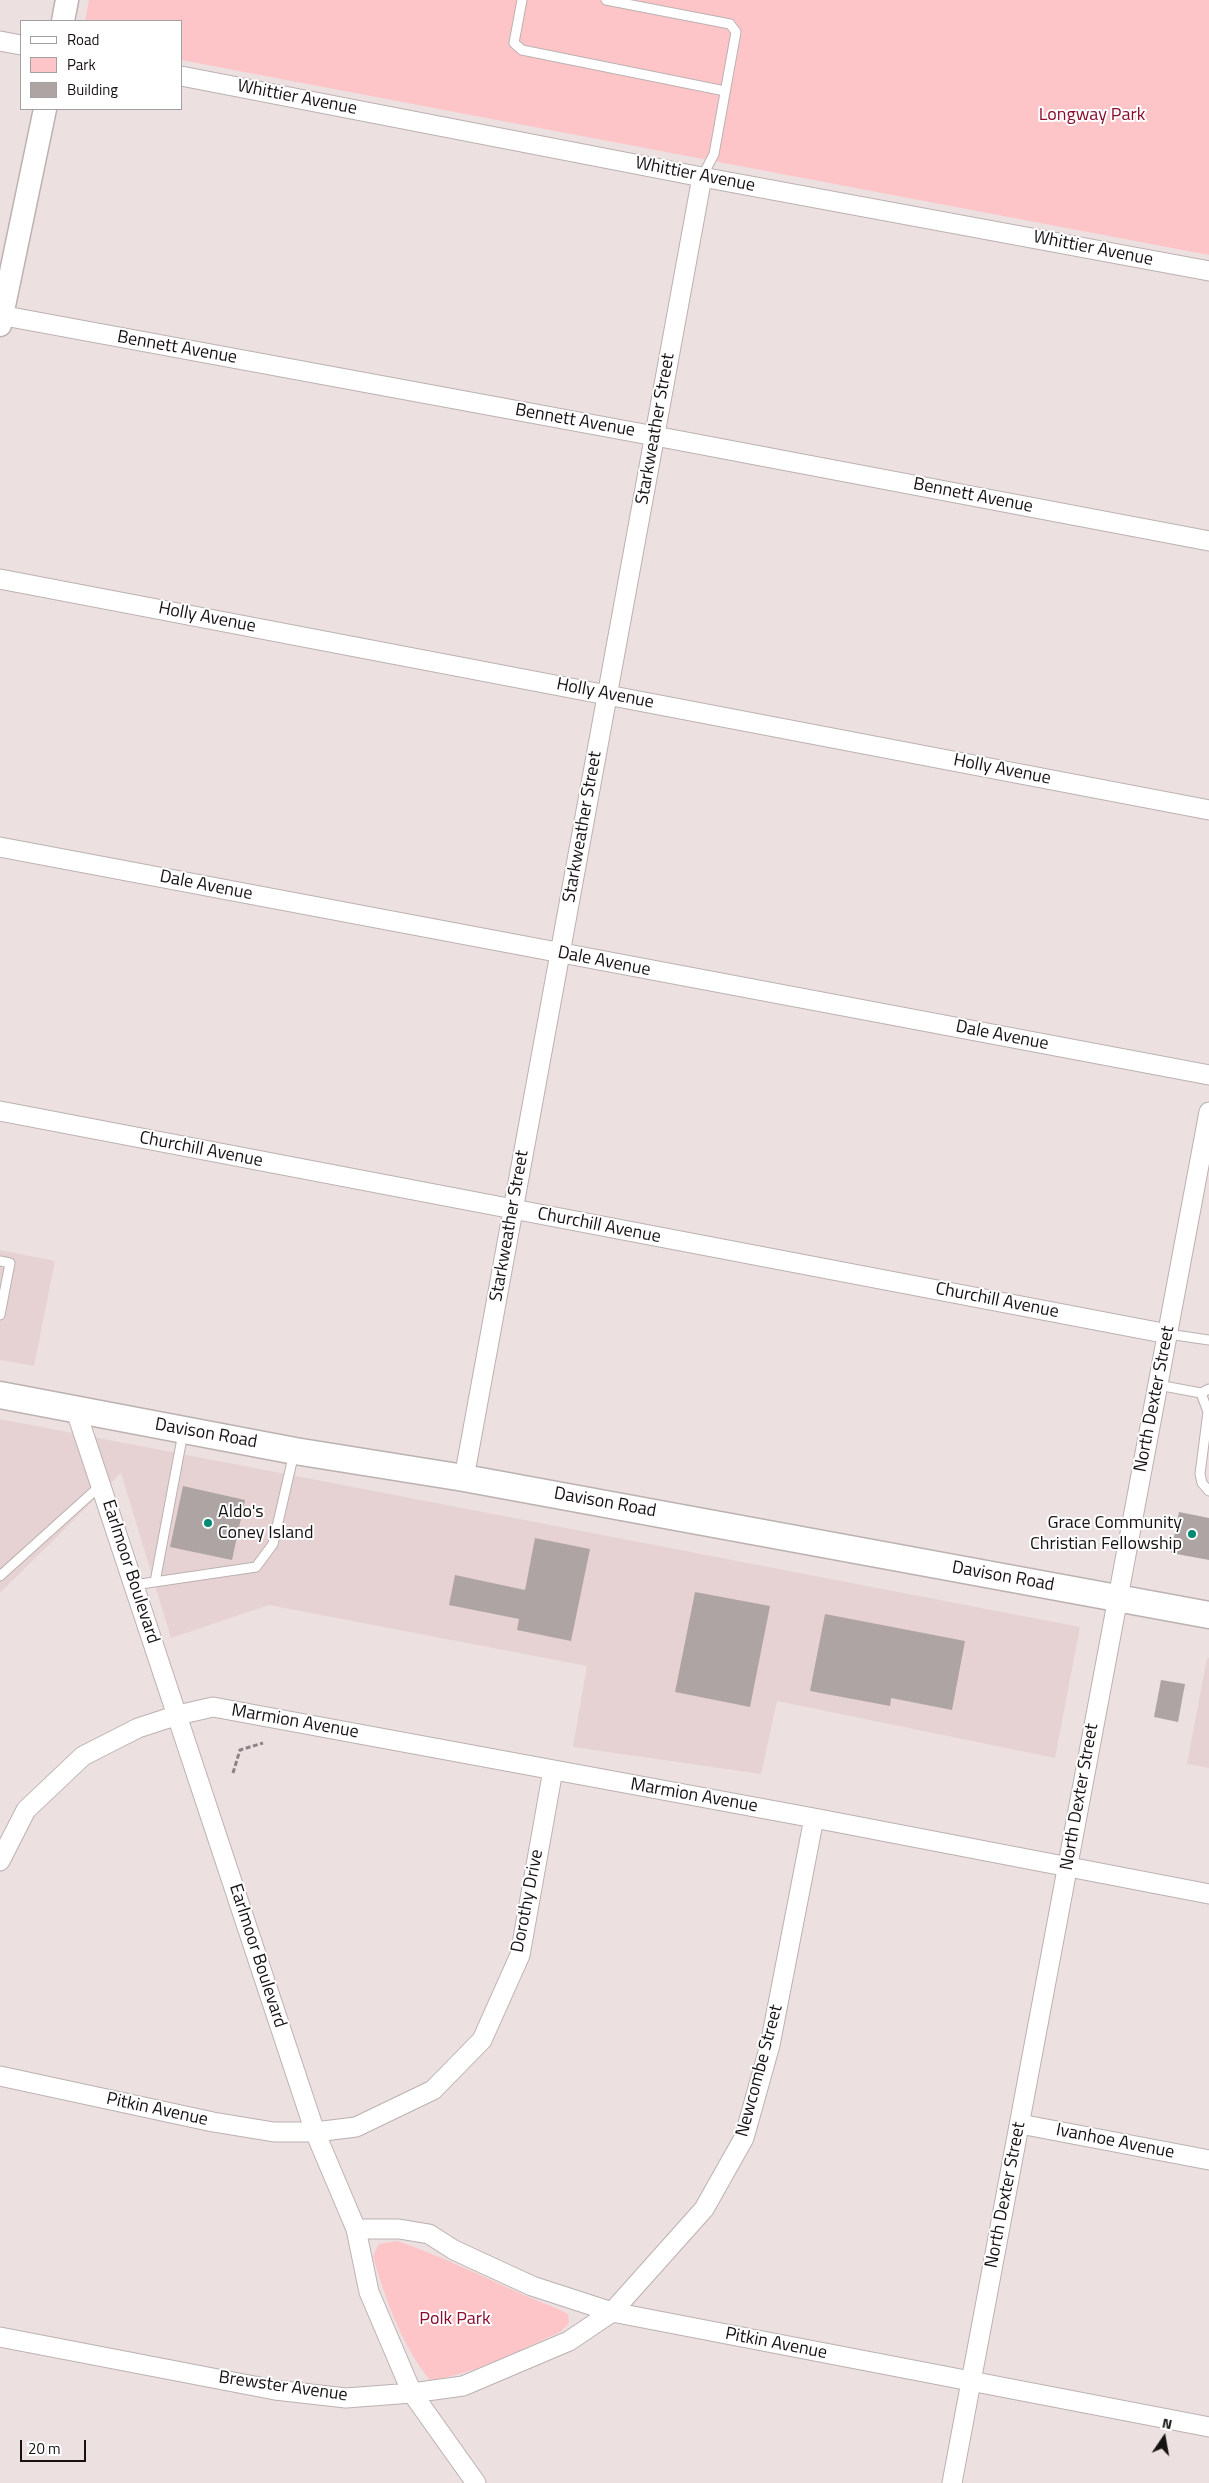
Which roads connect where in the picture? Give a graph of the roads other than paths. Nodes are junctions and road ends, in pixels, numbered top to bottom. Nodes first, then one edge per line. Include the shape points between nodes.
1 (67, 0) edge
2 (522, 0) edge
3 (606, 0) edge
4 (63, 20) edge
5 (0, 41) edge
6 (20, 45) edge
7 (182, 76) edge
8 (725, 92) junction
9 (45, 110) edge
10 (702, 176) junction
11 (1209, 271) edge
12 (1, 319) edge
13 (655, 436) junction
14 (1209, 541) edge
15 (0, 579) edge
16 (607, 694) junction
17 (1209, 810) edge
18 (0, 847) edge
19 (560, 953) junction
20 (1209, 1075) edge
21 (0, 1111) edge
22 (1209, 1112) edge
23 (513, 1210) junction
24 (0, 1260) edge
25 (0, 1315) edge
26 (1168, 1334) junction
27 (1209, 1340) edge
28 (1158, 1385) junction
29 (1205, 1391) edge
30 (0, 1395) edge
31 (76, 1410) junction
32 (184, 1430) junction
33 (295, 1451) junction
34 (464, 1478) junction
35 (101, 1485) junction
36 (1209, 1491) edge
37 (0, 1576) edge
38 (155, 1582) junction
39 (134, 1585) junction
40 (1116, 1598) junction
41 (1209, 1615) edge
42 (178, 1715) junction
43 (553, 1770) junction
44 (814, 1818) junction
45 (0, 1861) edge
46 (1067, 1868) junction
47 (1209, 1894) edge
48 (0, 2076) edge
49 (1020, 2124) junction
50 (315, 2132) junction
51 (1209, 2160) edge
52 (356, 2229) junction
53 (612, 2312) junction
54 (0, 2336) edge
55 (971, 2381) junction
56 (412, 2393) junction
57 (1209, 2427) edge
58 (476, 2483) edge
59 (952, 2483) edge

1 - 4 street
2 - 8 lane via 514,43 522,50
3 - 8 lane via 730,24 736,32
5 - 6 street
7 - 10 street, Whittier Avenue
8 - 10 lane via 714,154
9 - 12 street
10 - 11 street, Whittier Avenue
10 - 13 street, Starkweather Street
12 - 13 street, Bennett Avenue
13 - 14 street, Bennett Avenue
13 - 16 street, Starkweather Street
15 - 16 street, Holly Avenue
16 - 17 street, Holly Avenue
16 - 19 street, Starkweather Street
18 - 19 street, Dale Avenue
19 - 20 street, Dale Avenue
19 - 23 street, Starkweather Street
21 - 23 street, Churchill Avenue
22 - 26 street, North Dexter Street
23 - 26 street, Churchill Avenue
23 - 34 street, Starkweather Street
24 - 25 lane via 10,1263
26 - 27 lane
26 - 28 street, North Dexter Street
28 - 29 lane
28 - 40 street, North Dexter Street
29 - 36 lane via 1208,1412 1200,1474
30 - 31 main road, Davison Road
31 - 32 main road, Davison Road
31 - 35 street, Earlmoor Boulevard
32 - 33 main road, Davison Road
32 - 38 lane
33 - 34 main road, Davison Road
33 - 38 lane via 273,1544 256,1567
34 - 40 main road, Davison Road
35 - 37 lane
35 - 39 street, Earlmoor Boulevard
38 - 39 lane
39 - 42 street, Earlmoor Boulevard
40 - 41 main road, Davison Road
40 - 46 street, North Dexter Street
42 - 43 street, Marmion Avenue via 214,1707
42 - 45 street, Marmion Avenue via 138,1728 83,1756 26,1810
42 - 50 street, Earlmoor Boulevard
43 - 44 street, Marmion Avenue
43 - 50 street, Dorothy Drive via 520,1955 482,2040 433,2090 356,2128
44 - 46 street, Marmion Avenue
44 - 53 street, Newcombe Street via 770,2045 744,2138 704,2209
46 - 47 street, Marmion Avenue
46 - 49 street, North Dexter Street
48 - 50 street, Pitkin Avenue via 213,2122 274,2132
49 - 51 street, Ivanhoe Avenue
49 - 55 street, North Dexter Street
50 - 52 street, Earlmoor Boulevard
52 - 53 street, Pitkin Avenue via 398,2229 429,2234 454,2250 532,2286
52 - 56 street, Earlmoor Boulevard via 369,2292
53 - 55 street, Pitkin Avenue
53 - 56 street, Brewster Avenue via 569,2341 463,2386
54 - 56 street, Brewster Avenue via 275,2390 346,2398
55 - 57 street, Pitkin Avenue
55 - 59 street, North Dexter Street
56 - 58 street, Earlmoor Boulevard

